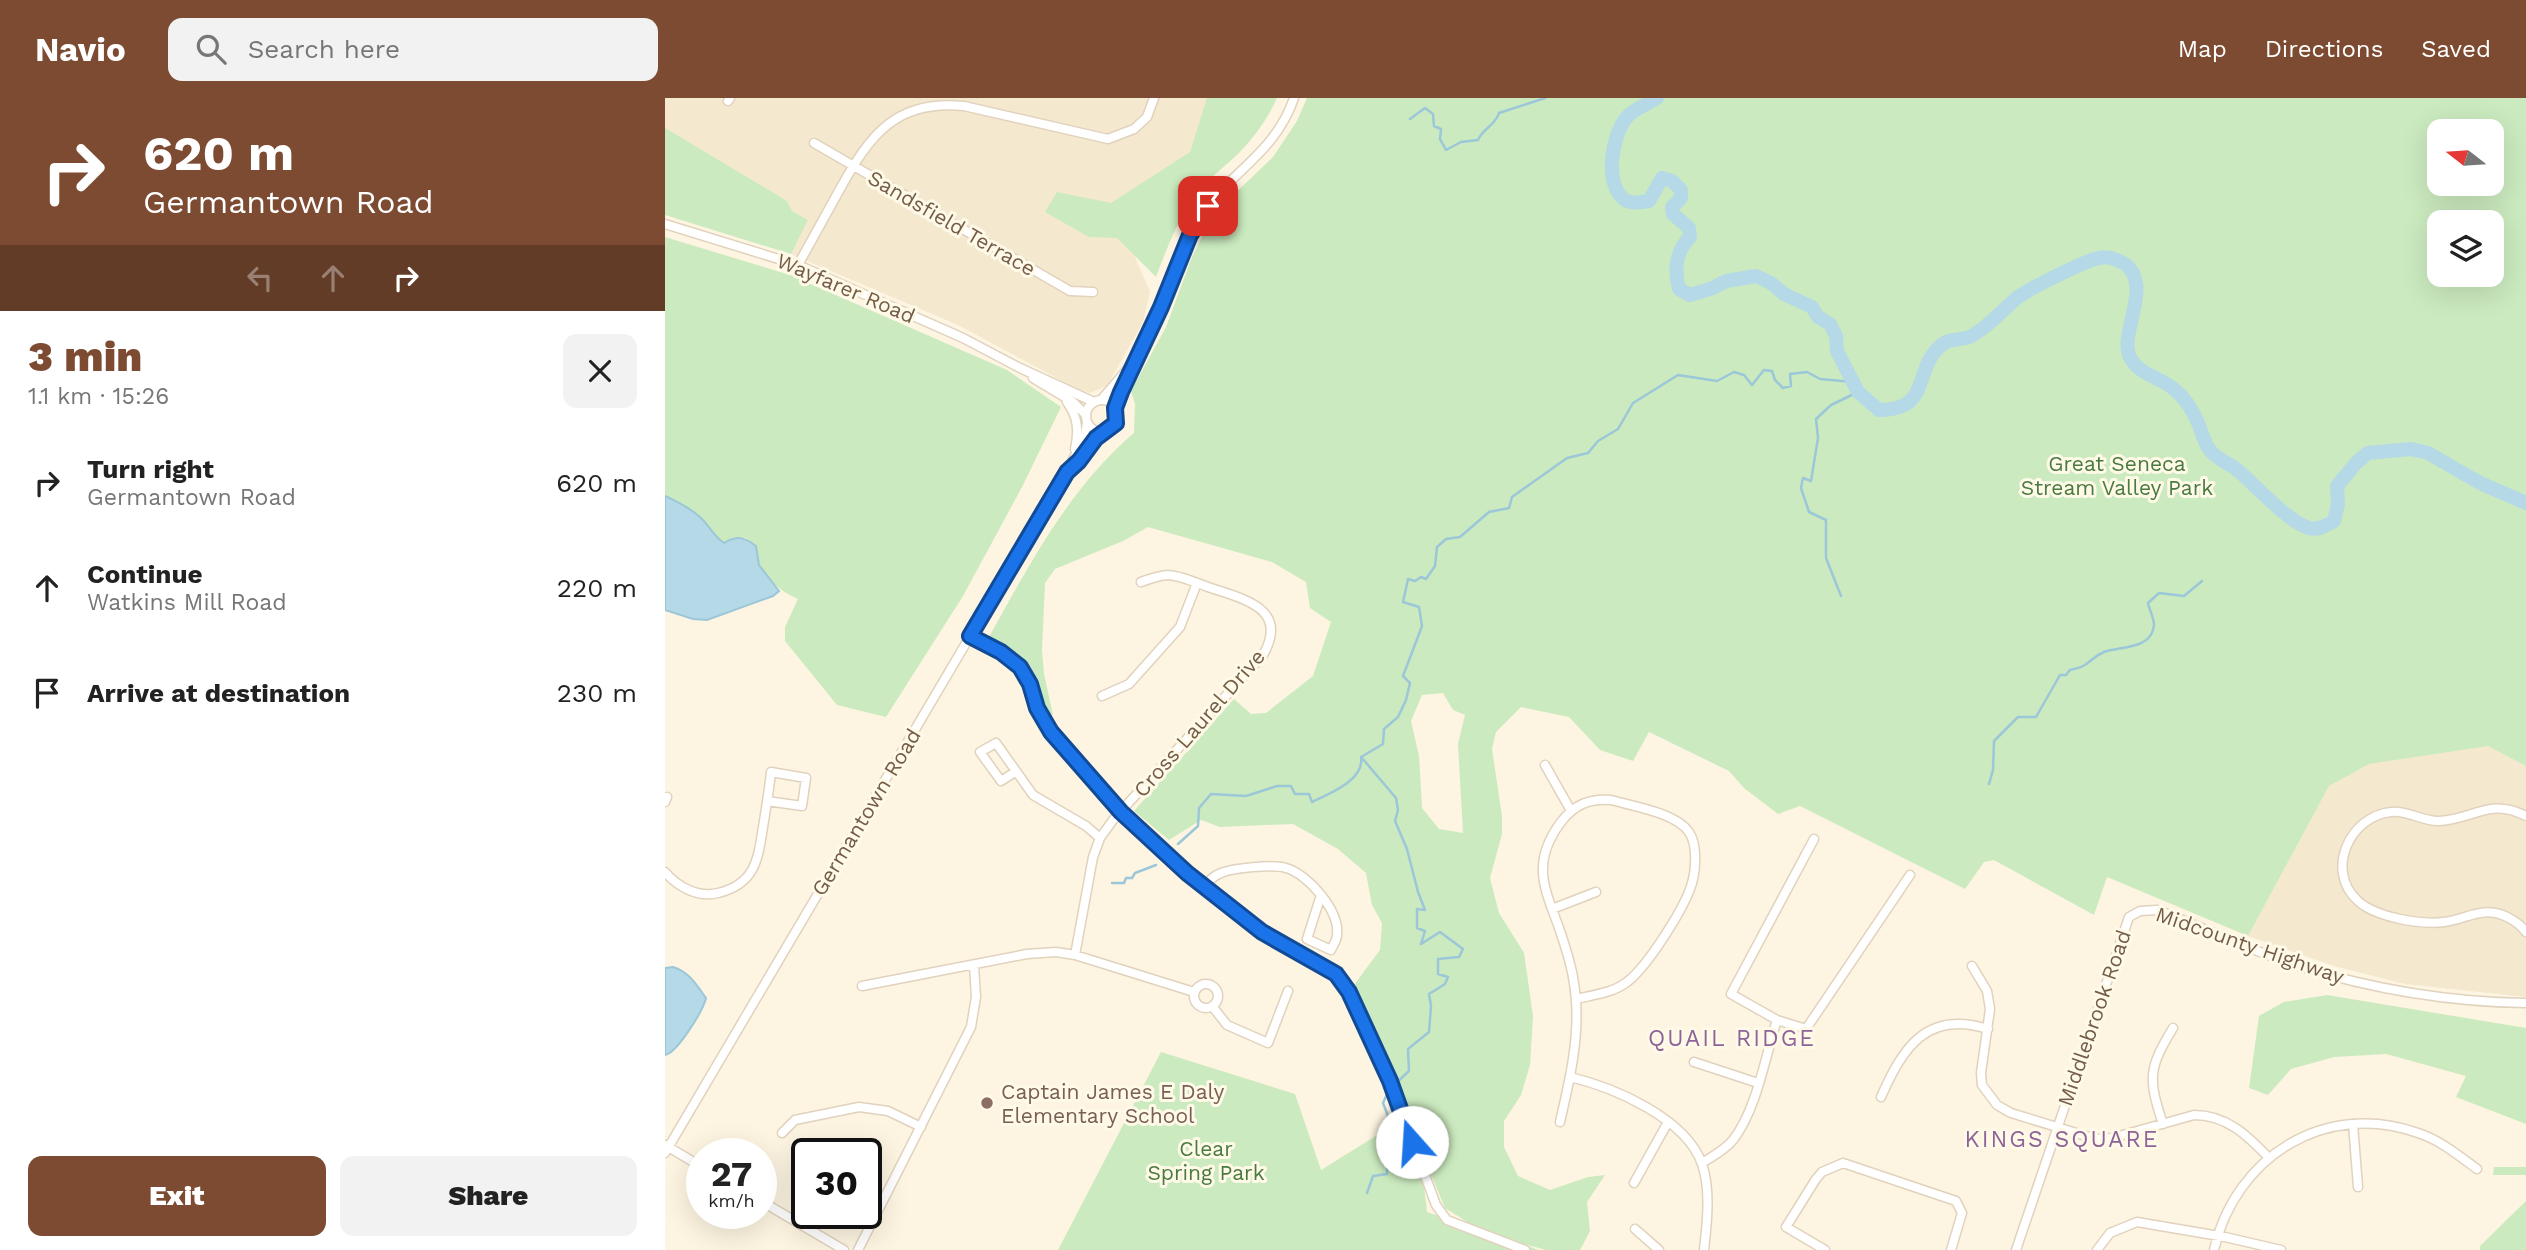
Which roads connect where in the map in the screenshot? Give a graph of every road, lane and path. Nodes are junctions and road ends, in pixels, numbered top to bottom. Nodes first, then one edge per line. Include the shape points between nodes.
1 (1154, 98) edge
2 (1294, 98) edge
3 (814, 143) dead end
4 (853, 166) junction
5 (665, 224) edge
6 (798, 265) junction
7 (1093, 292) dead end
8 (1139, 354) junction
9 (1020, 368) junction
10 (1065, 399) junction
11 (1097, 401) junction
12 (1115, 408) junction
13 (1087, 419) junction
14 (1103, 432) junction
15 (1067, 472) junction
16 (1140, 582) dead end
17 (1197, 583) junction
18 (970, 636) junction
19 (1102, 696) dead end
20 (1545, 765) dead end
21 (1015, 772) junction
22 (767, 801) junction
23 (1570, 809) junction
24 (1121, 812) junction
25 (2526, 816) edge
26 (1100, 838) junction
27 (1814, 839) dead end
28 (665, 872) edge
29 (1910, 875) dead end
30 (1204, 887) junction
31 (1596, 892) dead end
32 (1321, 895) junction
33 (1552, 909) junction
34 (2140, 911) joint
35 (2526, 932) edge
36 (1075, 955) junction
37 (974, 965) junction
38 (1972, 966) dead end
39 (862, 986) dead end
40 (1288, 990) dead end
41 (1194, 992) junction
42 (1576, 999) junction
43 (2526, 1003) edge
44 (1212, 1006) junction
45 (1777, 1020) junction
46 (2173, 1028) dead end
47 (1988, 1029) junction
48 (1694, 1062) dead end
49 (1570, 1077) junction
50 (1758, 1083) junction
51 (1881, 1097) dead end
52 (1560, 1122) dead end
53 (1668, 1122) junction
54 (2163, 1124) junction
55 (2353, 1124) junction
56 (921, 1127) junction
57 (2056, 1128) junction
58 (782, 1133) dead end
59 (666, 1149) edge
60 (2269, 1158) junction
61 (686, 1159) edge
62 (1702, 1163) junction
63 (2477, 1168) dead end
64 (1634, 1183) dead end
65 (2358, 1187) dead end
66 (777, 1210) edge
67 (1636, 1229) dead end
68 (2218, 1236) junction
69 (844, 1250) edge
70 (858, 1250) edge
71 (1525, 1250) edge
72 (1658, 1250) edge
73 (1704, 1250) edge
74 (1825, 1250) edge
75 (1951, 1250) edge
76 (2016, 1250) edge
77 (2097, 1250) edge
78 (2214, 1250) edge
79 (2281, 1250) edge

1 - 4 street via 1147,117 1134,129 1108,139 964,106 922,107 888,123
2 - 8 street via 1273,138 1200,218
3 - 4 street, Sandsfield Terrace
4 - 6 street
4 - 7 street, Sandsfield Terrace via 1070,291
5 - 6 street, Wayfarer Road
6 - 9 street, Wayfarer Road
8 - 11 street
8 - 12 street
9 - 10 street, Wayfarer Road
9 - 11 street, Wayfarer Road
10 - 13 street, Wayfarer Road
10 - 15 street via 1077,421 1078,435
11 - 12 street
11 - 13 street
12 - 14 street via 1116,423
13 - 14 street via 1093,430
13 - 15 street, Germantown Road via 1085,435
14 - 15 street, Germantown Road
15 - 18 street, Germantown Road
16 - 17 street, Cross Laurel Drive via 1165,575
17 - 19 street via 1180,627 1129,684
17 - 24 street, Cross Laurel Drive via 1262,610 1270,622 1268,647
18 - 24 street via 1020,667 1051,732
18 - 59 street, Germantown Road
20 - 23 street
21 - 21 street via 996,743 981,752 1001,781
21 - 26 street via 1033,795
22 - 22 street via 771,772 806,778 802,806
22 - 28 street via 758,859 746,880 730,890 701,894 680,886
23 - 33 street via 1548,843 1542,865
23 - 42 street via 1601,799 1675,819 1691,834 1695,851 1685,902 1646,963 1625,984
24 - 26 street, Cross Laurel Drive
24 - 30 street
25 - 35 street via 2508,808 2489,807 2437,821 2401,812 2369,818 2350,836 2343,871 2356,900 2380,913 2425,923 2494,911
26 - 36 street, Cross Laurel Drive
27 - 45 street via 1731,994
29 - 45 street via 1806,1029
30 - 32 street via 1218,873 1277,867 1304,876
30 - 71 street via 1262,932 1336,974 1391,1082 1436,1205 1447,1220
31 - 33 street
32 - 32 street via 1338,931 1331,950 1307,939
33 - 42 street via 1565,944
34 - 43 street, Midcounty Highway via 2157,910 2297,965 2364,983 2421,996
34 - 57 street, Middlebrook Road via 2129,917
36 - 37 street via 1027,954
36 - 41 street
37 - 39 street
37 - 56 street via 977,996 971,1027
38 - 47 street via 1987,991
40 - 44 street via 1268,1043 1235,1031
41 - 44 street via 1201,1007
41 - 44 street via 1201,985 1212,985 1218,998
42 - 49 street
45 - 50 street
46 - 54 street via 2152,1073
47 - 51 street via 1958,1024 1925,1032 1909,1045
47 - 57 street via 1981,1073 1987,1094 2011,1113
48 - 50 street
49 - 52 street
49 - 53 street via 1621,1094
50 - 62 street via 1733,1140
53 - 62 street
53 - 64 street
54 - 57 street via 2096,1139
54 - 60 street via 2194,1115 2226,1121
55 - 60 street via 2309,1134
55 - 63 street via 2417,1133
55 - 65 street
56 - 58 street via 888,1111 859,1107 795,1120
56 - 70 street
57 - 76 street, Middlebrook Road
59 - 61 street
60 - 68 street via 2237,1193
62 - 73 street via 1708,1212
66 - 69 street
67 - 72 street
68 - 77 street via 2137,1222 2110,1233
68 - 78 street
68 - 79 street
74 - 75 street via 1786,1227 1822,1172 1843,1163 1956,1201 1962,1213

